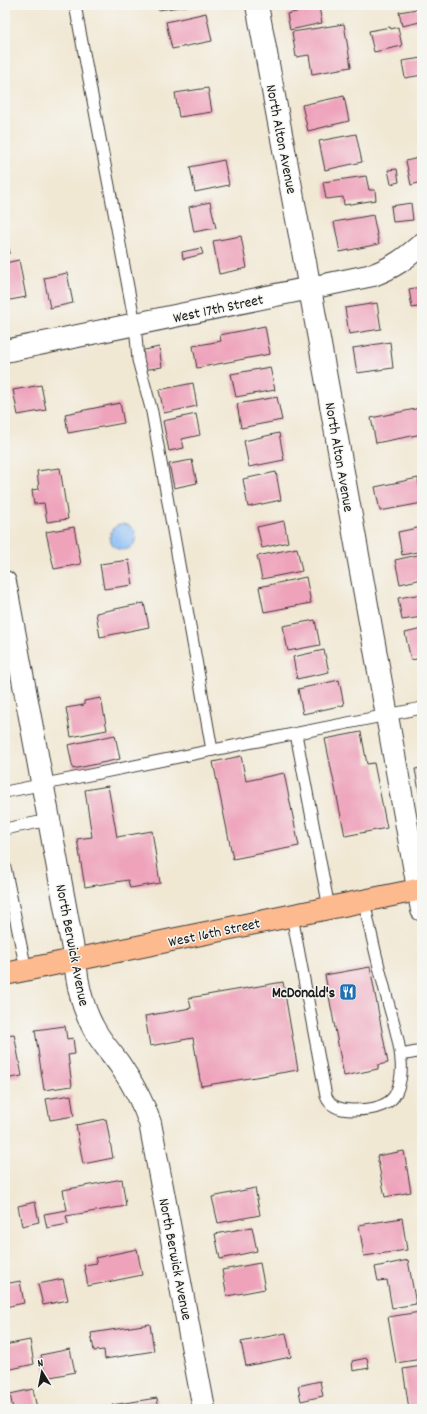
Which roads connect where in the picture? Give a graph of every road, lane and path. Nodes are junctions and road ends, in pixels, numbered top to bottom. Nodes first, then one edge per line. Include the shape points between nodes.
1 (74, 5) edge
2 (257, 5) edge
3 (422, 244) edge
4 (310, 289) junction
5 (135, 324) junction
6 (5, 351) edge
7 (5, 582) edge
8 (422, 708) edge
9 (387, 716) junction
10 (296, 734) junction
11 (212, 750) junction
12 (42, 784) junction
13 (5, 792) edge
14 (49, 820) junction
15 (5, 829) edge
16 (5, 867) edge
17 (421, 896) edge
18 (364, 901) junction
19 (329, 908) junction
20 (292, 916) junction
21 (75, 960) junction
22 (15, 972) edge
23 (422, 1051) edge
24 (401, 1055) junction
25 (204, 1409) edge

1 - 5 lane
2 - 4 street, North Alton Avenue
3 - 4 street, West 17th Street via 395,266 373,275
4 - 5 street, West 17th Street
4 - 9 street, North Alton Avenue
5 - 6 street, West 17th Street
5 - 11 lane via 138,360 152,412
7 - 12 street, North Berwick Avenue
8 - 9 lane
9 - 10 lane
9 - 17 street, North Alton Avenue
10 - 11 lane
10 - 19 lane
11 - 12 lane
12 - 13 lane
12 - 14 street, North Berwick Avenue
14 - 15 lane
14 - 21 street, North Berwick Avenue
16 - 22 lane
17 - 18 main road, West 16th Street
18 - 19 main road, West 16th Street
18 - 24 lane
19 - 20 main road, West 16th Street
20 - 21 main road, West 16th Street
20 - 24 lane via 328,1101 343,1110 369,1109 385,1105 396,1094
21 - 22 main road, West 16th Street
21 - 25 street, North Berwick Avenue via 78,988 91,1024 135,1087 150,1123
23 - 24 lane

